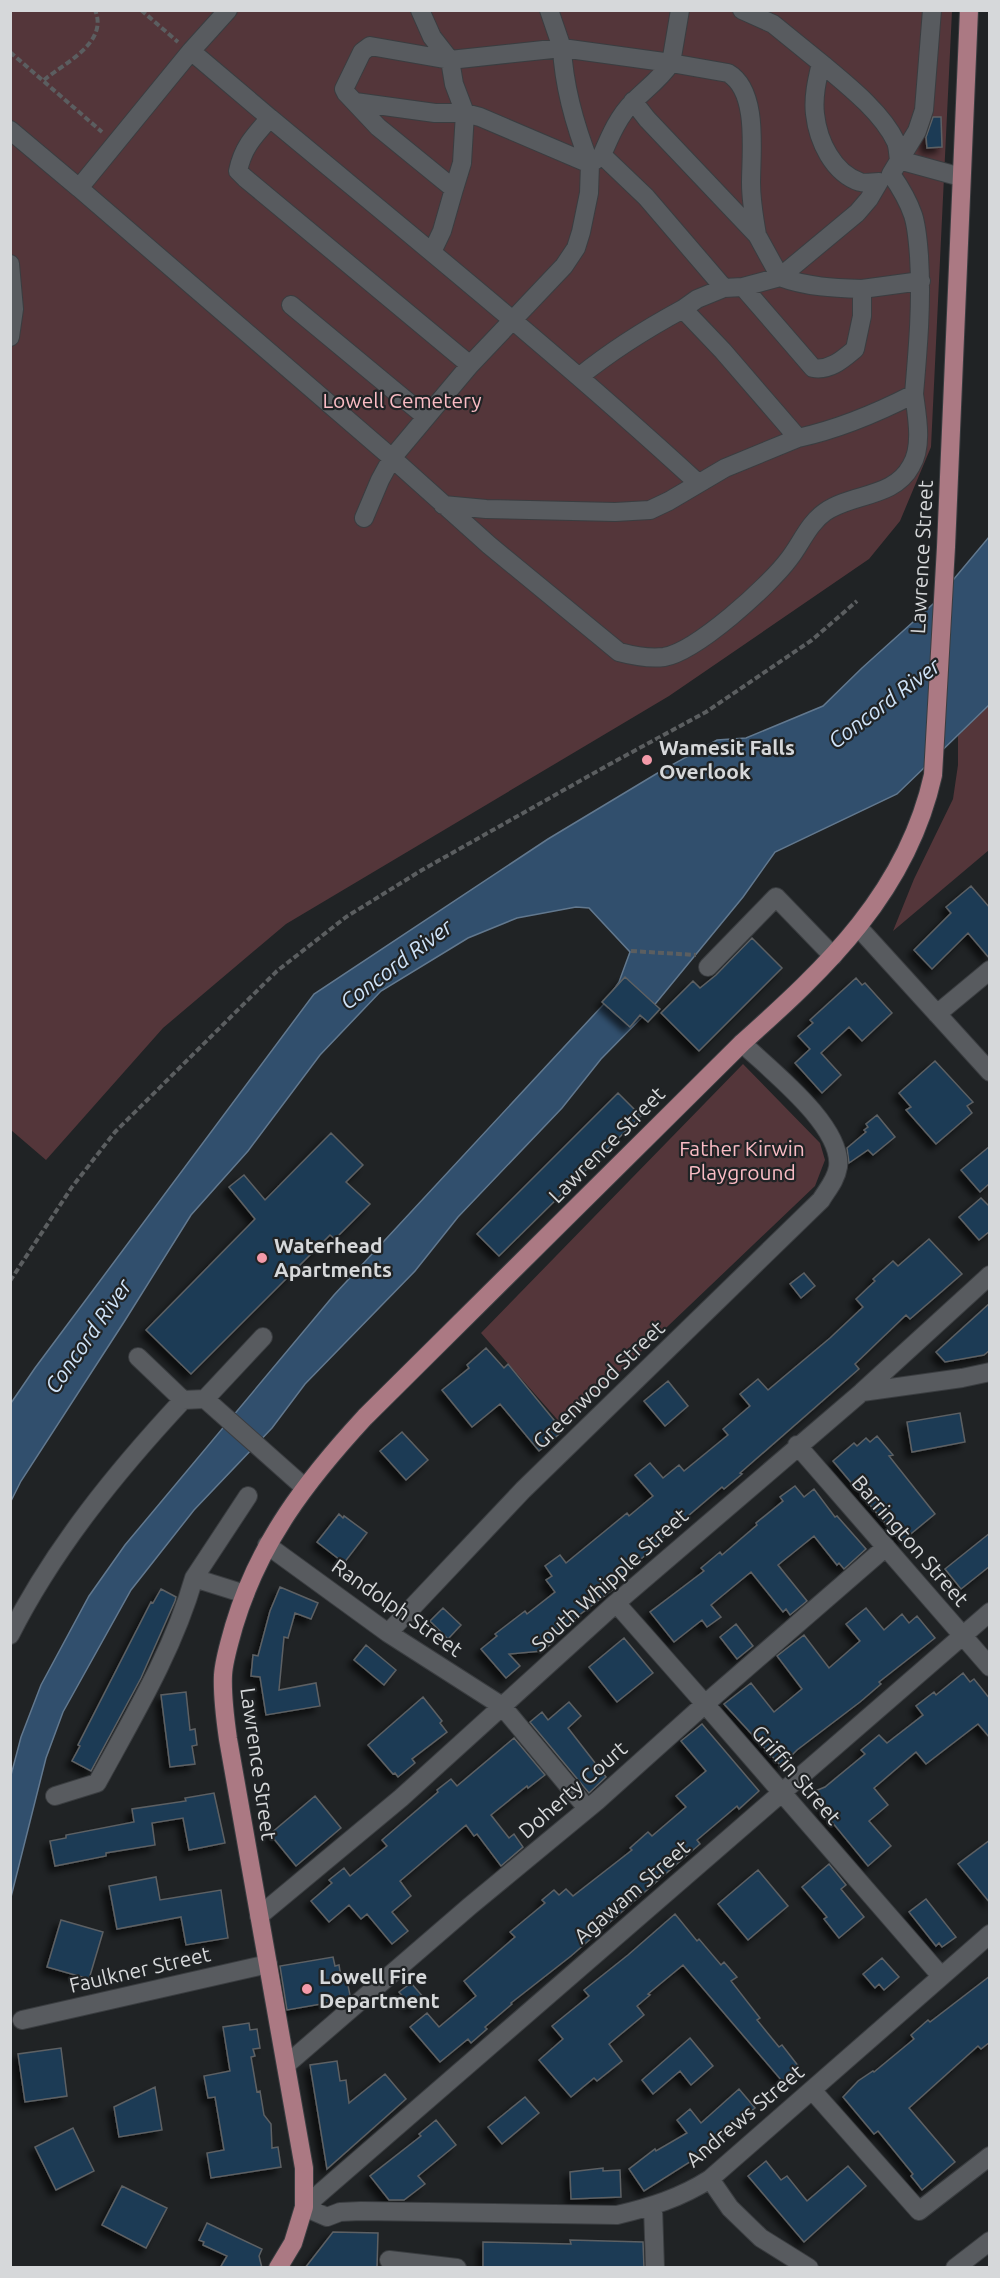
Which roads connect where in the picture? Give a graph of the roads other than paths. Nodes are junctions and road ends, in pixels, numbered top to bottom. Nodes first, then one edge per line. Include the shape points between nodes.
1 (228, 10) edge
2 (420, 10) edge
3 (549, 10) edge
4 (680, 10) edge
5 (741, 10) edge
6 (932, 10) edge
7 (969, 10) edge
8 (562, 48) junction
9 (191, 51) junction
10 (450, 60) junction
11 (671, 63) junction
12 (821, 63) junction
13 (633, 101) junction
14 (354, 102) junction
15 (465, 113) junction
16 (270, 118) junction
17 (10, 130) edge
18 (596, 159) junction
19 (890, 172) junction
20 (961, 177) junction
21 (79, 188) junction
22 (454, 189) junction
23 (757, 235) junction
24 (432, 252) junction
25 (10, 264) edge
26 (780, 277) junction
27 (921, 281) junction
28 (743, 287) junction
29 (724, 288) junction
30 (862, 289) junction
31 (291, 305) dead end
32 (683, 309) junction
33 (512, 320) junction
34 (10, 337) edge
35 (470, 365) junction
36 (579, 378) junction
37 (914, 394) junction
38 (426, 417) junction
39 (798, 438) junction
40 (392, 458) junction
41 (698, 483) junction
42 (443, 505) junction
43 (364, 518) dead end
44 (859, 928) junction
45 (833, 956) junction
46 (702, 961) road end
47 (990, 970) edge
48 (938, 1014) junction
49 (742, 1043) junction
50 (990, 1072) edge
51 (990, 1275) edge
52 (263, 1337) dead end
53 (138, 1357) dead end
54 (990, 1372) edge
55 (862, 1392) junction
56 (205, 1399) junction
57 (183, 1400) junction
58 (797, 1445) junction
59 (304, 1487) junction
60 (249, 1496) dead end
61 (267, 1545) junction
62 (886, 1547) junction
63 (194, 1578) junction
64 (245, 1594) junction
65 (616, 1603) junction
66 (990, 1612) edge
67 (388, 1633) junction
68 (10, 1635) edge
69 (962, 1635) junction
70 (990, 1666) edge
71 (705, 1704) junction
72 (502, 1706) junction
73 (781, 1792) junction
74 (55, 1796) dead end
75 (581, 1801) dead end
76 (259, 1916) junction
77 (990, 1934) edge
78 (268, 1964) junction
79 (941, 1976) junction
80 (22, 2020) dead end
81 (286, 2065) junction
82 (812, 2090) junction
83 (990, 2156) edge
84 (710, 2179) junction
85 (304, 2207) junction
86 (653, 2207) junction
87 (990, 2241) edge
88 (389, 2260) dead end
89 (278, 2268) edge
90 (457, 2268) edge
91 (655, 2268) edge
92 (809, 2268) edge
93 (954, 2268) edge

1 - 9 street
2 - 10 street via 432,37
3 - 8 street
4 - 11 street
5 - 12 street via 773,24
6 - 19 street via 924,110 917,131
7 - 20 main road, Lawrence Street
8 - 10 street
8 - 11 street
8 - 18 street via 569,104
9 - 16 street
9 - 21 street
10 - 14 street via 370,46 362,52 344,89
10 - 15 street
11 - 13 street via 661,78
11 - 23 street via 728,73 739,82 751,119 752,209
12 - 19 street via 888,129 897,144
12 - 19 street via 815,114 830,158 844,173 861,182
13 - 18 street
13 - 23 street
14 - 15 street
14 - 22 street via 378,127
15 - 18 street
15 - 22 street via 462,163
16 - 24 street
16 - 35 street via 241,155 238,171
17 - 21 street
18 - 29 street via 646,197
18 - 33 street via 576,248
19 - 20 street
19 - 26 street via 857,213
19 - 27 street via 913,215
20 - 44 main road, Lawrence Street via 933,775 926,807 914,834
21 - 40 street
22 - 24 street
23 - 26 street
24 - 33 street
25 - 34 street via 14,309
26 - 28 street
26 - 30 street via 797,284
27 - 30 street
27 - 37 street
28 - 29 street
28 - 30 street via 804,360 821,369 855,349 862,316
29 - 32 street
31 - 38 street
32 - 36 street via 620,346
32 - 39 street
33 - 35 street
33 - 36 street
35 - 38 street
36 - 41 street
37 - 39 street via 839,428
37 - 42 street via 917,447 913,465 904,477 880,491 841,502 824,513 789,560 741,607 689,648 666,657 640,658 619,652
38 - 40 street
39 - 41 street
40 - 42 street
40 - 43 street
41 - 42 street via 650,510
44 - 45 main road, Lawrence Street
44 - 48 street
45 - 46 street via 776,897
45 - 49 main road, Lawrence Street
47 - 48 street
48 - 50 street
49 - 59 main road, Lawrence Street via 365,1417
49 - 67 street, Greenwood Street via 816,1114 831,1134 838,1168 832,1183 820,1200 523,1490
51 - 55 street, South Whipple Street
52 - 56 street
53 - 57 street
54 - 55 street
55 - 58 street, South Whipple Street
56 - 57 street
56 - 59 street
57 - 68 street via 133,1454 75,1530
58 - 62 street, Barrington Street
58 - 65 street, South Whipple Street
59 - 61 main road, Lawrence Street
60 - 63 street
61 - 64 main road, Lawrence Street
61 - 67 street, Randolph Street
62 - 69 street, Barrington Street
62 - 71 street, Doherty Court
63 - 64 street
63 - 74 street via 159,1670 97,1783
64 - 76 main road, Lawrence Street via 223,1673 224,1706
65 - 71 street, Griffin Street
65 - 72 street, South Whipple Street
66 - 69 street, Agawam Street
67 - 72 street, Randolph Street
69 - 70 street, Barrington Street
69 - 73 street, Agawam Street
71 - 73 street, Griffin Street
71 - 81 street, Doherty Court via 597,1802
72 - 75 street, Randolph Street
72 - 76 street, South Whipple Street via 401,1798
73 - 79 street, Griffin Street
73 - 85 street, Agawam Street
76 - 78 main road, Lawrence Street
77 - 79 street, Andrews Street
78 - 80 street, Faulkner Street
78 - 81 main road, Lawrence Street
79 - 82 street, Andrews Street
81 - 85 main road, Lawrence Street via 304,2168
82 - 83 street via 919,2211
82 - 84 street, Andrews Street
84 - 86 street, Andrews Street
84 - 92 street via 730,2208 761,2238
85 - 86 street, Andrews Street via 327,2217 361,2211 617,2215
85 - 89 main road, Lawrence Street via 293,2244
86 - 91 street
87 - 93 street
88 - 90 street

